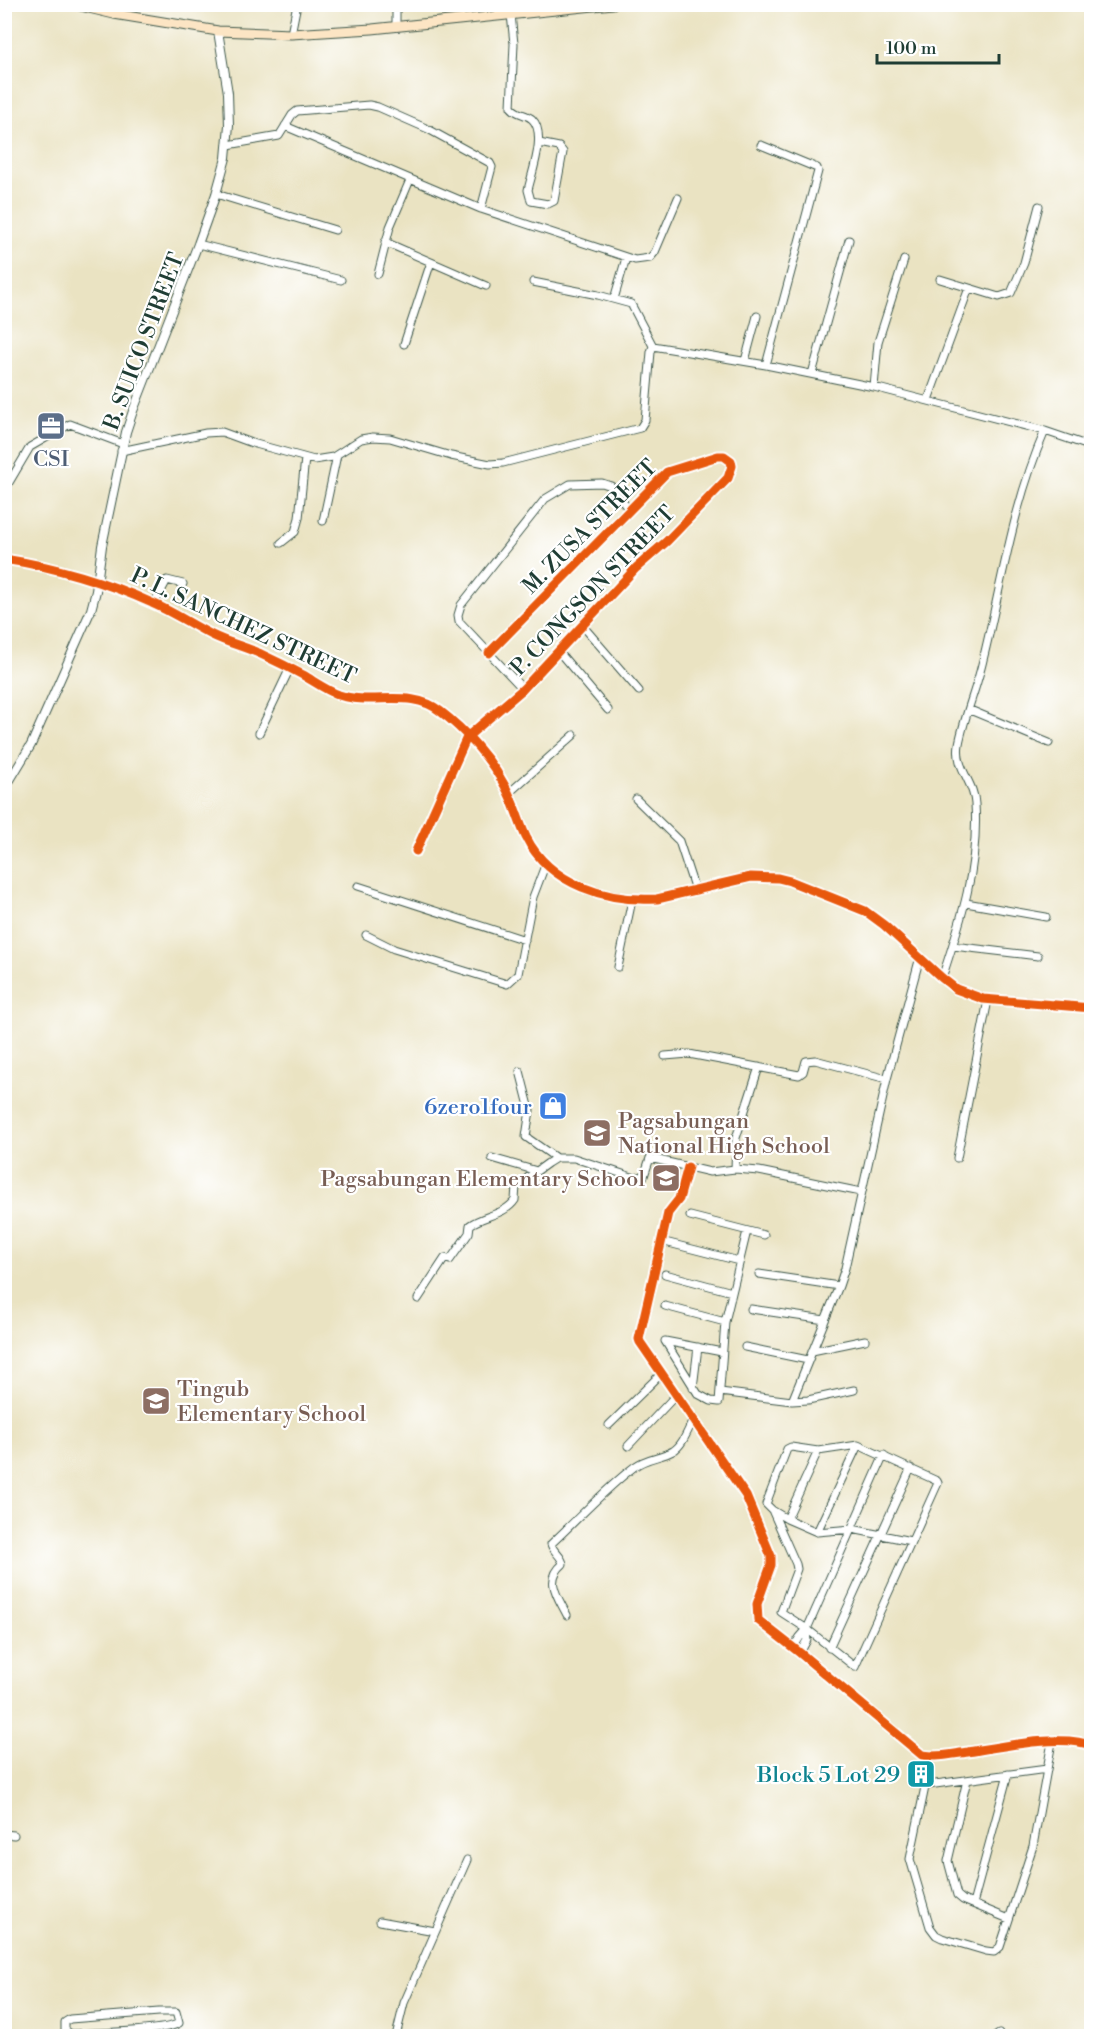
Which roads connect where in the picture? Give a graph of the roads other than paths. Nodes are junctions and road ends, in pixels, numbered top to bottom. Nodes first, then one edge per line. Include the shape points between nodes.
1 (72, 4) edge
2 (297, 4) edge
3 (396, 4) edge
4 (613, 4) edge
5 (511, 14) junction
6 (396, 26) junction
7 (218, 31) junction
8 (291, 34) junction
9 (285, 126) junction
10 (539, 143) junction
11 (228, 145) junction
12 (761, 145) dead end
13 (410, 180) junction
14 (216, 194) junction
15 (678, 198) dead end
16 (1038, 206) dead end
17 (481, 208) junction
18 (336, 230) dead end
19 (849, 240) dead end
20 (386, 242) junction
21 (198, 244) junction
22 (626, 258) junction
23 (904, 260) dead end
24 (430, 262) junction
25 (378, 274) dead end
26 (939, 279) dead end
27 (342, 280) dead end
28 (533, 282) dead end
29 (486, 286) dead end
30 (969, 288) junction
31 (614, 299) junction
32 (757, 316) dead end
33 (404, 344) dead end
34 (653, 346) junction
35 (745, 361) junction
36 (766, 365) junction
37 (812, 374) junction
38 (874, 387) junction
39 (928, 400) junction
40 (1045, 431) junction
41 (1092, 447) edge
42 (122, 448) junction
43 (337, 455) junction
44 (305, 458) junction
45 (730, 460) joint
46 (4, 491) edge
47 (629, 510) junction
48 (323, 521) dead end
49 (281, 543) dead end
50 (4, 559) edge
51 (98, 580) junction
52 (183, 584) dead end
53 (154, 603) junction
54 (582, 625) junction
55 (560, 652) junction
56 (489, 653) junction
57 (290, 668) junction
58 (524, 689) junction
59 (639, 691) dead end
60 (608, 710) dead end
61 (970, 710) junction
62 (259, 733) dead end
63 (574, 735) dead end
64 (467, 737) junction
65 (1049, 743) dead end
66 (4, 790) edge
67 (509, 793) junction
68 (636, 799) dead end
69 (416, 851) dead end
70 (546, 863) junction
71 (358, 886) dead end
72 (695, 890) junction
73 (632, 900) junction
74 (966, 903) junction
75 (1046, 917) dead end
76 (366, 934) dead end
77 (525, 940) junction
78 (953, 946) junction
79 (1038, 956) dead end
80 (920, 957) junction
81 (618, 967) dead end
82 (942, 978) junction
83 (988, 1000) junction
84 (1092, 1008) edge
85 (665, 1056) dead end
86 (759, 1067) junction
87 (520, 1071) dead end
88 (887, 1079) junction
89 (492, 1158) dead end
90 (556, 1158) junction
91 (957, 1158) dead end
92 (688, 1167) junction
93 (735, 1169) junction
94 (537, 1171) junction
95 (861, 1192) junction
96 (690, 1216) dead end
97 (747, 1231) junction
98 (764, 1235) dead end
99 (661, 1241) junction
100 (739, 1261) junction
101 (665, 1274) dead end
102 (759, 1274) dead end
103 (839, 1287) junction
104 (732, 1292) junction
105 (418, 1299) dead end
106 (665, 1306) dead end
107 (751, 1309) dead end
108 (825, 1320) junction
109 (725, 1322) junction
110 (865, 1340) dead end
111 (698, 1347) junction
112 (745, 1347) dead end
113 (812, 1351) junction
114 (722, 1352) junction
115 (808, 1360) junction
116 (662, 1373) junction
117 (693, 1388) junction
118 (854, 1390) dead end
119 (720, 1392) junction
120 (676, 1395) junction
121 (792, 1401) junction
122 (693, 1420) junction
123 (609, 1425) dead end
124 (858, 1445) junction
125 (628, 1446) dead end
126 (818, 1451) junction
127 (884, 1455) junction
128 (911, 1468) junction
129 (772, 1510) junction
130 (787, 1519) junction
131 (852, 1529) junction
132 (817, 1532) junction
133 (881, 1534) junction
134 (911, 1541) junction
135 (567, 1615) dead end
136 (806, 1631) junction
137 (793, 1648) junction
138 (829, 1648) junction
139 (800, 1653) junction
140 (1052, 1742) junction
141 (1092, 1746) edge
142 (1047, 1769) junction
143 (1008, 1774) junction
144 (967, 1780) junction
145 (4, 1834) edge
146 (14, 1835) dead end
147 (467, 1860) dead end
148 (973, 1904) junction
149 (1009, 1919) junction
150 (380, 1921) dead end
151 (435, 1931) junction
152 (96, 2034) edge
153 (396, 2037) edge

1 - 7 main road
2 - 8 street
3 - 6 street
4 - 5 main road
5 - 6 main road
5 - 10 street via 511,107 535,122
6 - 8 main road
7 - 8 main road
7 - 11 street, B. SUICO STREET via 228,93
9 - 11 street via 279,135
9 - 13 street
9 - 17 street via 297,111 378,107 490,163
10 - 10 street via 529,197 531,201 548,204 554,201 563,152 559,147
11 - 14 street, B. SUICO STREET
12 - 36 street via 818,171
13 - 17 street
13 - 20 street
14 - 18 street
14 - 21 street, B. SUICO STREET
15 - 22 street via 650,258
16 - 30 street via 1024,263 1011,293 999,297
17 - 22 street
19 - 37 street
20 - 24 street
20 - 25 street
21 - 27 street
21 - 42 street, B. SUICO STREET
22 - 31 street
23 - 38 street via 878,342
24 - 29 street
24 - 33 street
26 - 30 street
28 - 31 street
30 - 39 street
31 - 34 street via 630,304
32 - 35 street
34 - 35 street
34 - 43 street via 645,420 640,428 503,463 490,464 390,438 372,437 361,439
35 - 36 street
36 - 37 street
37 - 38 street
38 - 39 street
39 - 40 street
40 - 41 street
40 - 61 street via 1013,525
42 - 44 street via 222,432
42 - 46 street via 70,424 30,447
42 - 51 street, B. SUICO STREET
43 - 44 street via 322,460
43 - 48 street
44 - 49 street via 299,518 295,532
45 - 47 street, M. ZUSA STREET via 718,456 667,472
45 - 54 street, P. CONGSON STREET via 728,478
47 - 56 street, M. ZUSA STREET
47 - 56 street via 611,486 602,483 570,484 544,499 461,605 459,621
50 - 51 street, P. L. SANCHEZ STREET
51 - 53 street, P. L. SANCHEZ STREET
51 - 66 street, B. SUICO STREET via 91,610 31,745
52 - 53 street via 167,580
53 - 57 street, P. L. SANCHEZ STREET via 213,635
54 - 55 street, P. CONGSON STREET
54 - 59 street
55 - 58 street, P. CONGSON STREET
55 - 60 street
56 - 58 street
57 - 62 street
57 - 64 street, P. L. SANCHEZ STREET via 347,697 423,701 442,712
58 - 64 street, P. CONGSON STREET
61 - 65 street
61 - 74 street via 959,759 974,792 975,804
63 - 67 street
64 - 67 street, P. L. SANCHEZ STREET
64 - 69 street
67 - 70 street, P. L. SANCHEZ STREET via 526,838
68 - 72 street via 679,840
70 - 73 street, P. L. SANCHEZ STREET via 577,885
70 - 77 street via 533,897
71 - 77 street
72 - 73 street, P. L. SANCHEZ STREET
72 - 80 street, P. L. SANCHEZ STREET via 751,877 784,879 865,911
73 - 81 street
74 - 75 street
74 - 78 street
76 - 77 street via 394,949 507,984 518,974
78 - 79 street
78 - 82 street
80 - 82 street, P. L. SANCHEZ STREET
80 - 88 street
82 - 83 street, P. L. SANCHEZ STREET via 956,989
83 - 84 street, P. L. SANCHEZ STREET
83 - 91 street
85 - 86 street via 689,1054
86 - 88 street via 800,1075 806,1061 815,1060
86 - 93 street via 736,1138
87 - 90 street via 530,1110 527,1138
88 - 95 street
89 - 94 street
90 - 92 street via 574,1158 635,1178 644,1176 650,1158
90 - 94 street
92 - 93 street via 710,1172
92 - 99 street via 680,1199 668,1213
93 - 95 street
94 - 105 street via 516,1186 515,1200 505,1210 470,1225 469,1233 450,1260 445,1258
95 - 103 street
96 - 97 street
97 - 98 street
97 - 100 street
99 - 100 street
99 - 116 street via 639,1339
100 - 104 street
101 - 104 street
102 - 103 street
103 - 108 street
104 - 109 street
106 - 109 street
107 - 108 street
108 - 113 street
109 - 114 street
110 - 113 street
111 - 114 street
111 - 117 street
111 - 117 street via 665,1342
112 - 115 street
113 - 115 street
114 - 119 street
115 - 121 street
116 - 120 street
116 - 123 street
117 - 119 street via 703,1397 719,1402
118 - 121 street
119 - 121 street
120 - 122 street
120 - 125 street
122 - 135 street via 673,1451 645,1459 633,1468 551,1544 563,1560 554,1575 554,1585
122 - 137 street via 746,1496 771,1556 757,1604 758,1620
124 - 126 street
124 - 127 street
124 - 132 street
126 - 129 street via 787,1449 766,1503
126 - 130 street
127 - 128 street
127 - 131 street
128 - 133 street
128 - 134 street via 938,1483
129 - 130 street
129 - 136 street via 797,1569 781,1612
130 - 132 street
131 - 132 street
131 - 133 street
131 - 136 street
133 - 134 street
133 - 138 street
134 - 138 street via 855,1667
136 - 137 street
136 - 138 street
136 - 139 street via 807,1640
137 - 139 street
139 - 140 street via 922,1755 936,1757 1013,1744
140 - 141 street
140 - 142 street
142 - 143 street
142 - 149 street via 1033,1846
143 - 144 street
143 - 148 street
144 - 148 street via 948,1861 957,1895
144 - 149 street via 925,1788 910,1859 932,1931 942,1938 986,1951 997,1950
145 - 146 street
147 - 151 street
148 - 149 street
150 - 151 street
151 - 153 street via 404,2003
152 - 152 street via 168,2028 179,2024 178,2015 159,2012 65,2022 67,2033

